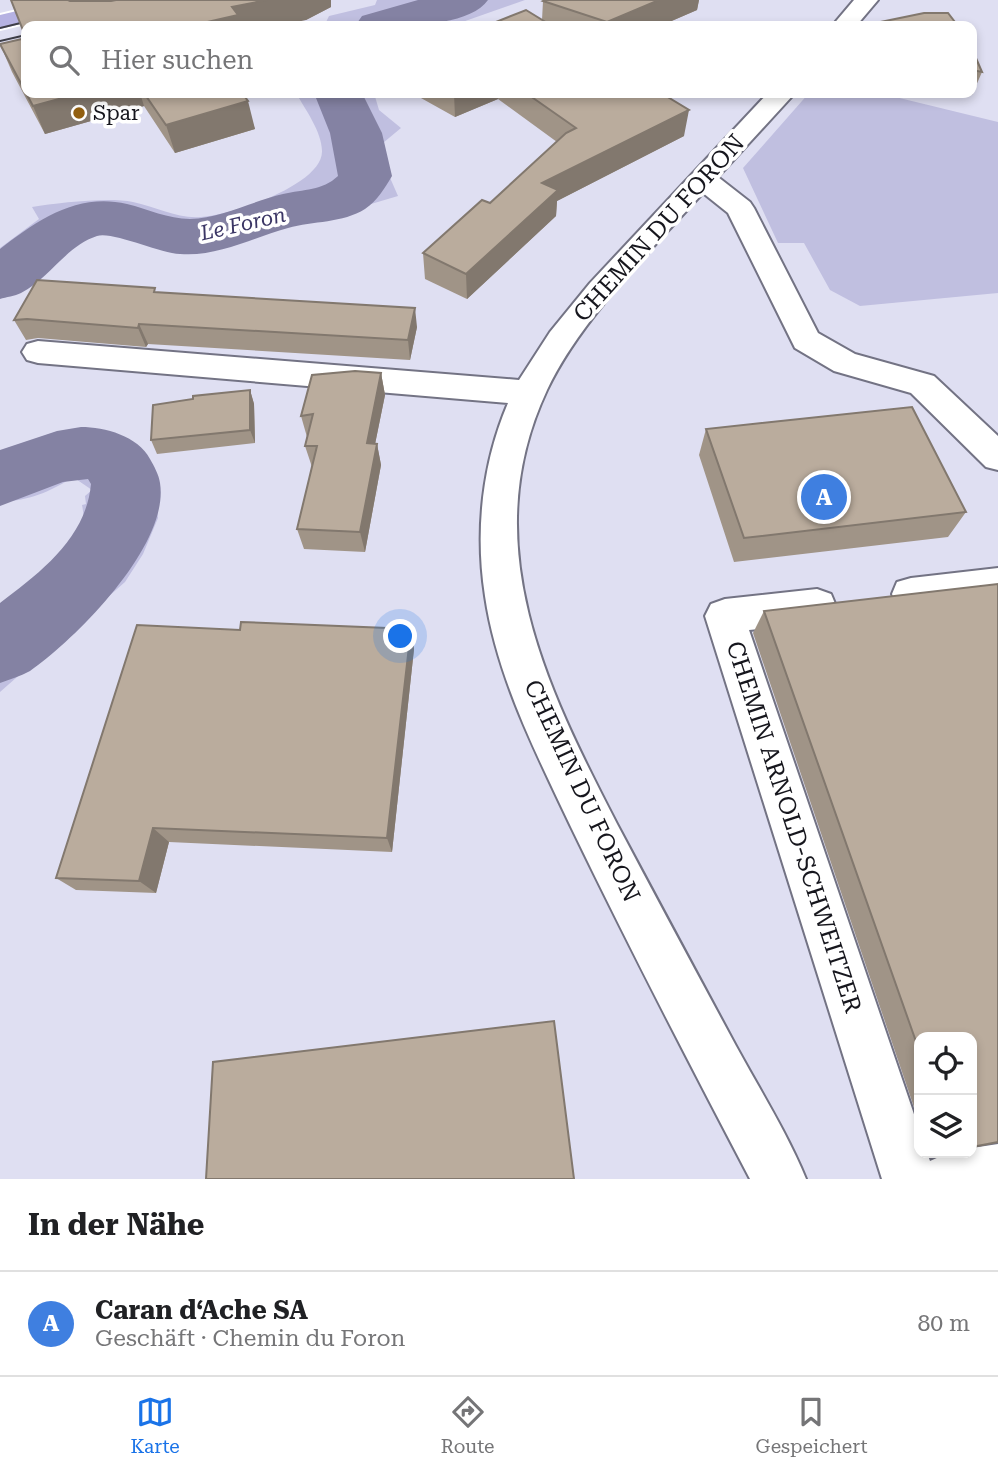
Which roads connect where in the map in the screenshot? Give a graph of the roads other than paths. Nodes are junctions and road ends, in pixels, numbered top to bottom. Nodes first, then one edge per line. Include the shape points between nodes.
1 (92, 0) edge
2 (867, 0) edge
3 (848, 21) edge
4 (0, 22) edge
5 (777, 98) edge
6 (702, 179) junction
7 (38, 352) dead end
8 (529, 393) junction
9 (998, 457) edge
10 (998, 584) edge
11 (998, 1171) edge
12 (779, 1179) edge
13 (909, 1179) edge
14 (950, 1179) edge

1 - 4 main road
2 - 3 street
5 - 6 street, CHEMIN DU FORON
6 - 8 street, CHEMIN DU FORON via 578,315
6 - 9 street via 740,208 806,340 845,363 922,384
7 - 8 street
8 - 12 street, CHEMIN DU FORON via 512,436 500,493 500,555 509,619 565,765
10 - 13 street, CHEMIN ARNOLD-SCHWEITZER via 725,617
11 - 14 street

